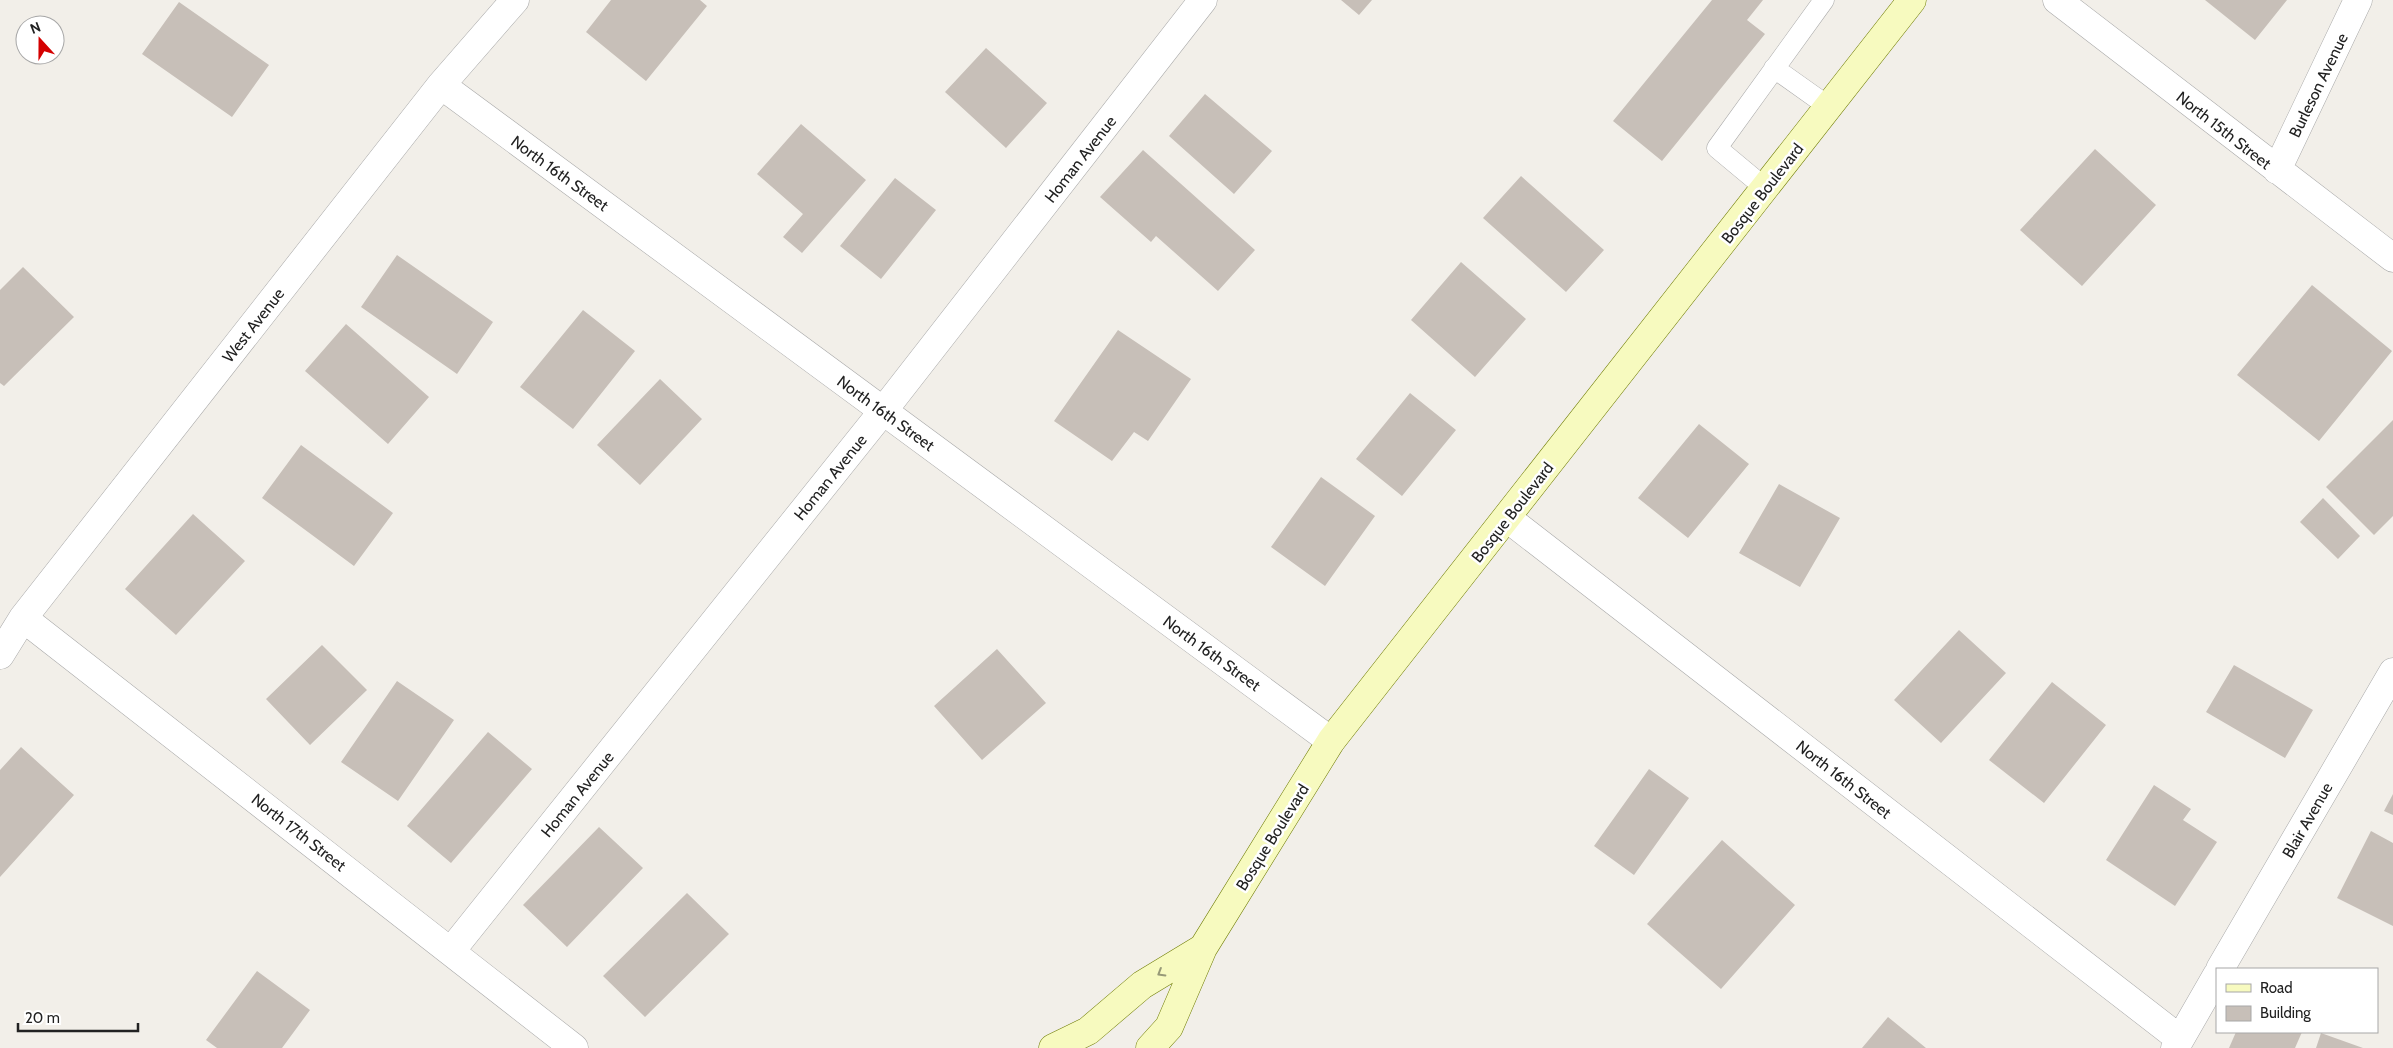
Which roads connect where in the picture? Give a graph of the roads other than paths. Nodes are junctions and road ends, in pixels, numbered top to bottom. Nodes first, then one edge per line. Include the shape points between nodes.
1 (515, 0) edge
2 (1203, 0) edge
3 (1824, 0) edge
4 (1912, 0) edge
5 (2057, 0) edge
6 (2358, 0) edge
7 (1774, 68) junction
8 (441, 85) junction
9 (1828, 107) junction
10 (2277, 170) junction
11 (1765, 188) junction
12 (2393, 258) edge
13 (883, 411) junction
14 (1507, 518) junction
15 (23, 618) junction
16 (0, 655) edge
17 (2393, 672) edge
18 (1331, 741) junction
19 (1203, 948) junction
20 (451, 951) junction
21 (2221, 968) edge
22 (2216, 977) edge
23 (2177, 1044) edge
24 (574, 1048) edge
25 (1053, 1048) edge
26 (1150, 1048) edge

1 - 8 street, West Avenue
2 - 13 street, Homan Avenue
3 - 7 lane
4 - 9 main road, Bosque Boulevard
5 - 10 street, North 15th Street
6 - 10 street, Burleson Avenue
7 - 9 lane
7 - 11 lane via 1716,148
8 - 13 street, North 16th Street
8 - 15 street, West Avenue
9 - 11 main road, Bosque Boulevard
10 - 12 street, North 15th Street
11 - 14 main road, Bosque Boulevard
13 - 18 street, North 16th Street
13 - 20 street, Homan Avenue
14 - 18 main road, Bosque Boulevard
14 - 23 street, North 16th Street
15 - 16 street, West Avenue
15 - 20 street, North 17th Street
17 - 21 street, Blair Avenue
18 - 19 main road, Bosque Boulevard
19 -> 25 main road via 1142,985 1088,1031
19 - 26 main road, Bosque Boulevard via 1169,1026
20 - 24 street, North 17th Street
22 - 23 street

